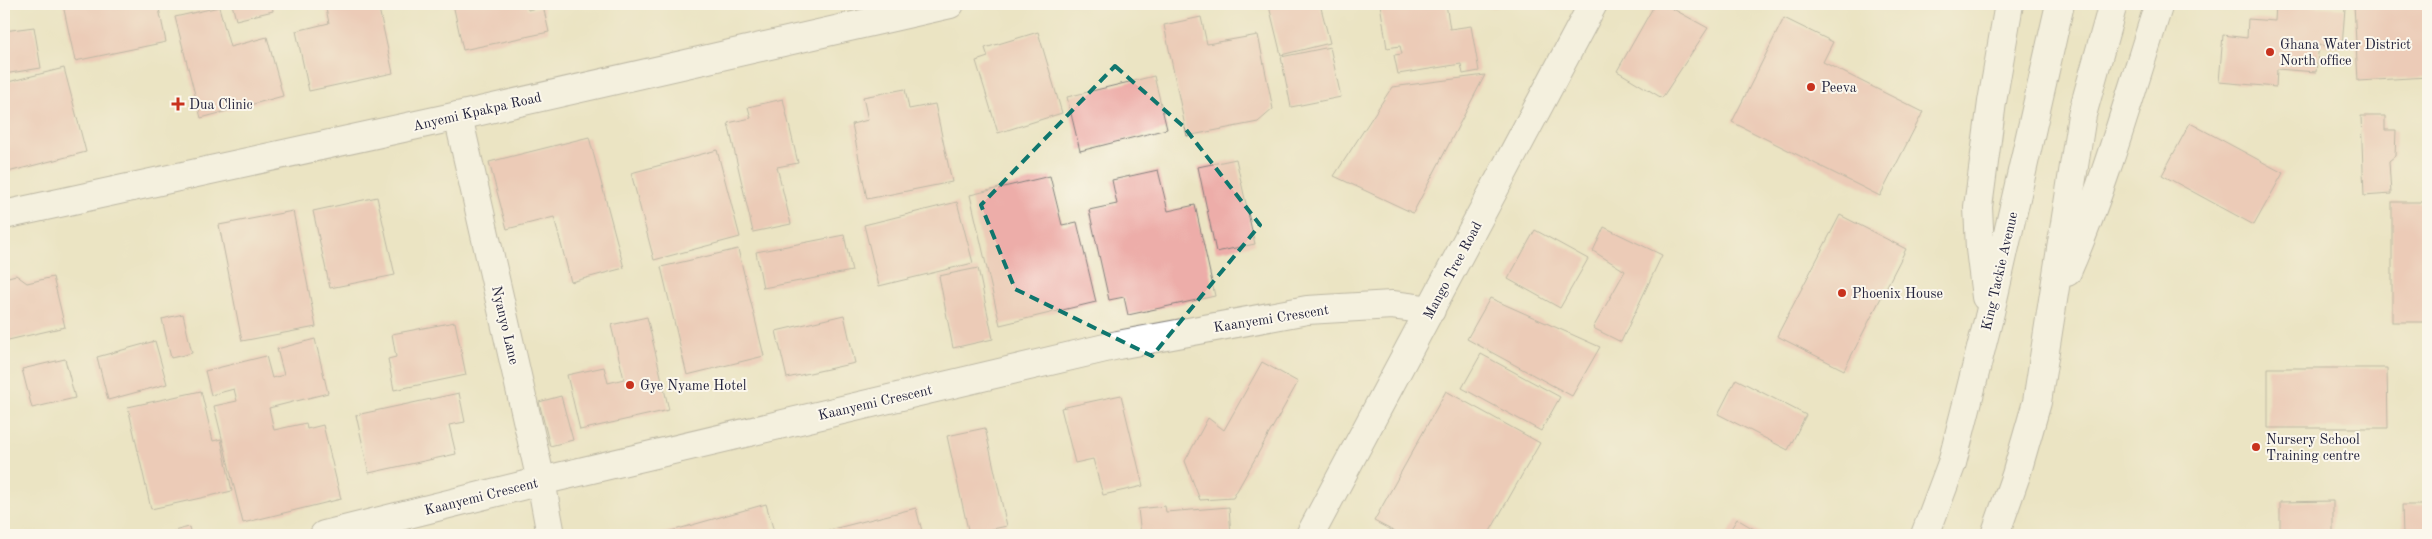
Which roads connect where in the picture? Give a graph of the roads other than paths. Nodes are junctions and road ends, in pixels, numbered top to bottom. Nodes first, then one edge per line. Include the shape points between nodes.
1 (950, 4) edge
2 (1593, 4) edge
3 (2009, 4) edge
4 (2060, 4) edge
5 (2113, 4) edge
6 (2159, 4) edge
7 (458, 116) junction
8 (4, 215) edge
9 (1431, 310) junction
10 (2050, 310) junction
11 (1989, 318) junction
12 (541, 481) junction
13 (324, 535) edge
14 (551, 535) edge
15 (1310, 535) edge
16 (1925, 535) edge
17 (1995, 535) edge

1 - 7 street, Anyemi Kpakpa Road
2 - 9 street, Mango Tree Road
3 - 11 street via 1978,207
4 - 11 street, King Tackie Avenue
5 - 10 street via 2082,115
6 - 10 street via 2087,226
7 - 8 street, Anyemi Kpakpa Road
7 - 12 street, Nyanyo Lane
9 - 12 street, Kaanyemi Crescent via 1392,305 1307,310 1118,345
9 - 15 street, Mango Tree Road
10 - 17 street via 2037,402
11 - 16 street, King Tackie Avenue via 1952,463
12 - 13 street, Kaanyemi Crescent
12 - 14 street, Nyanyo Lane

